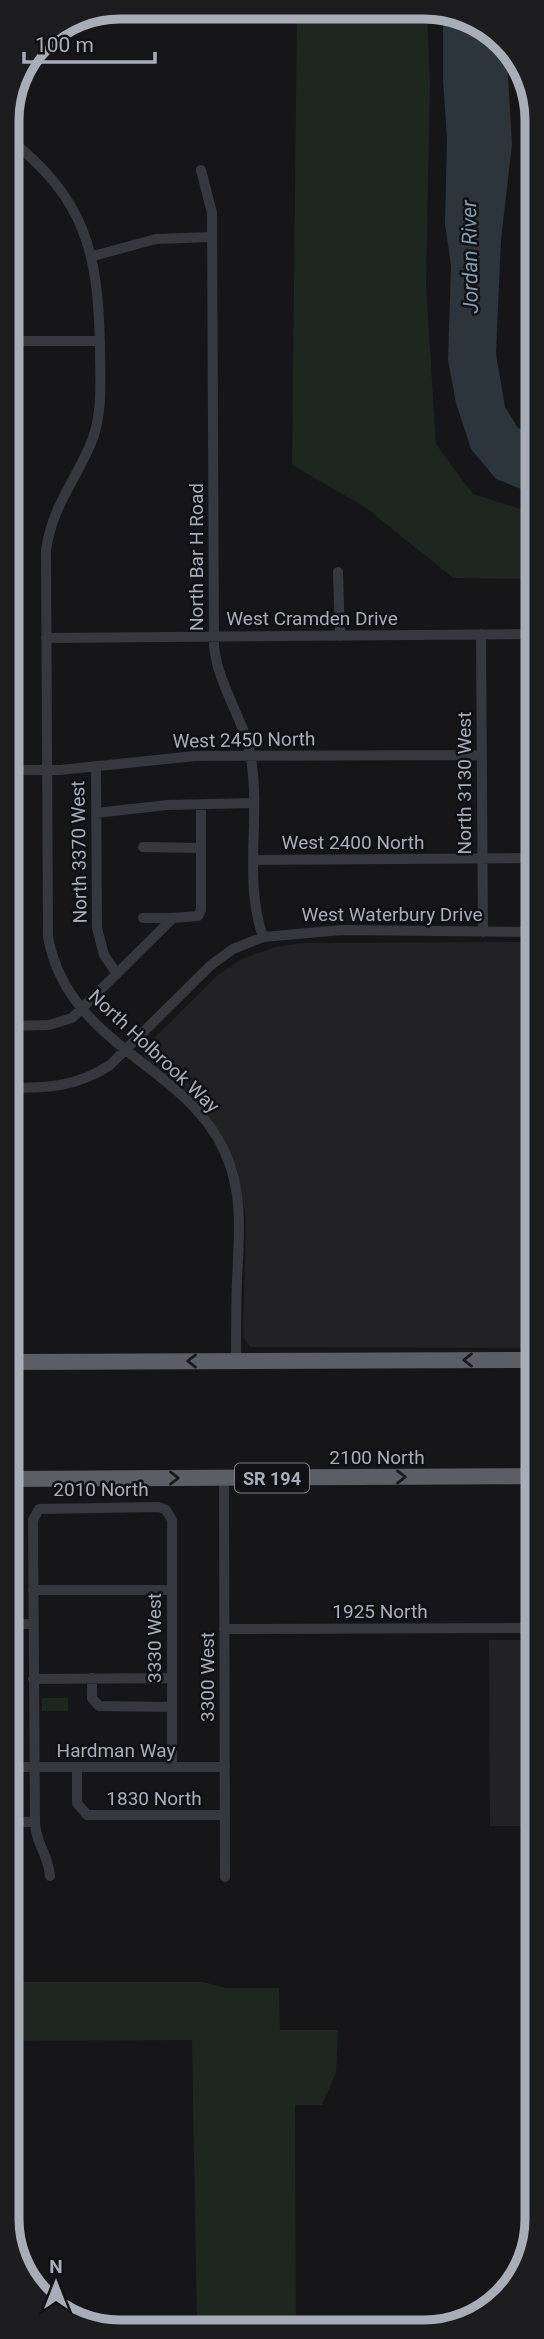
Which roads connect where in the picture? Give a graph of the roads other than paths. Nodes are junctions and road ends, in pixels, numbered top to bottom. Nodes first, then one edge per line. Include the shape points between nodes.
1 (19, 148) edge
2 (201, 170) dead end
3 (212, 237) junction
4 (93, 256) junction
5 (19, 341) edge
6 (100, 341) junction
7 (338, 572) dead end
8 (481, 634) junction
9 (525, 634) edge
10 (340, 635) junction
11 (214, 636) junction
12 (46, 638) junction
13 (482, 755) junction
14 (251, 757) junction
15 (96, 766) junction
16 (19, 770) edge
17 (46, 770) junction
18 (253, 803) junction
19 (201, 805) junction
20 (96, 813) junction
21 (143, 847) dead end
22 (201, 848) junction
23 (525, 858) edge
24 (482, 859) junction
25 (253, 860) junction
26 (143, 918) dead end
27 (173, 918) junction
28 (483, 932) junction
29 (525, 932) edge
30 (263, 937) junction
31 (117, 974) junction
32 (82, 1010) junction
33 (19, 1025) edge
34 (124, 1050) junction
35 (19, 1087) edge
36 (525, 1360) edge
37 (236, 1361) junction
38 (19, 1362) edge
39 (525, 1476) edge
40 (224, 1478) junction
41 (19, 1479) edge
42 (166, 1510) joint
43 (33, 1590) junction
44 (172, 1590) junction
45 (19, 1624) edge
46 (33, 1624) junction
47 (525, 1628) edge
48 (224, 1629) junction
49 (92, 1678) junction
50 (172, 1678) junction
51 (33, 1679) junction
52 (172, 1707) junction
53 (19, 1767) edge
54 (34, 1767) junction
55 (76, 1767) junction
56 (172, 1767) junction
57 (225, 1767) junction
58 (225, 1815) junction
59 (19, 1822) edge
60 (35, 1822) junction
61 (50, 1876) dead end
62 (225, 1877) dead end

1 - 4 street, North Holbrook Way via 73,208
2 - 3 street, North Bar H Road via 211,204
3 - 4 street via 156,239
3 - 11 street, North Bar H Road
4 - 6 street, North Holbrook Way
5 - 6 street
6 - 12 street, North Holbrook Way via 97,421 85,456 57,505 48,537
7 - 10 street
8 - 9 street, West Cramden Drive
8 - 10 street, West Cramden Drive
8 - 13 street, North 3130 West
10 - 11 street, West Cramden Drive
11 - 12 street, West Cramden Drive
11 - 14 street, North Bar H Road via 219,677
12 - 17 street, North Holbrook Way
13 - 14 street, West 2450 North
13 - 24 street, North 3130 West
14 - 15 street, West 2450 North via 169,758
14 - 18 street, North Bar H Road
15 - 17 street, West 2450 North
15 - 20 street, North 3370 West
16 - 17 street, West 2450 North
17 - 32 street, North Holbrook Way via 48,937 62,981
18 - 19 street
18 - 25 street, North Bar H Road
19 - 20 street
19 - 22 street
20 - 31 street, North 3370 West via 97,928 104,955
21 - 22 street
22 - 27 street via 201,911 198,916
23 - 24 street, West 2400 North
24 - 25 street, West 2400 North
24 - 28 street, North 3130 West
25 - 30 street, North Bar H Road via 253,900
26 - 27 street
27 - 31 street
28 - 29 street, West Waterbury Drive
28 - 30 street, West Waterbury Drive via 342,930
30 - 34 street, West Waterbury Drive via 233,949 211,965
31 - 32 street
32 - 33 street via 63,1022
32 - 34 street, North Holbrook Way
34 - 35 street, West Waterbury Drive via 110,1065 72,1085
34 - 37 street, North Holbrook Way via 193,1107 212,1129 229,1163 241,1225
36 -> 37 highway
37 -> 38 highway
40 -> 39 highway, 2100 North / SR 194
41 -> 40 highway, 2100 North / SR 194
40 - 48 street, 3300 West
42 - 43 street, 2010 North via 46,1507 36,1511
42 - 44 street, 3330 West via 172,1520
43 - 44 street
43 - 46 street
44 - 50 street, 3330 West
45 - 46 street
46 - 51 street
47 - 48 street, 1925 North
48 - 57 street, 3300 West
49 - 50 street
49 - 51 street
49 - 52 street via 92,1698 97,1705
50 - 52 street, 3330 West
51 - 54 street
52 - 56 street, 3330 West
53 - 54 street, Hardman Way
54 - 55 street, Hardman Way
54 - 60 street
55 - 56 street, Hardman Way
55 - 58 street, 1830 North via 77,1803 83,1814
56 - 57 street, Hardman Way
57 - 58 street, 3300 West
58 - 62 street, 3300 West
59 - 60 street
60 - 61 street

